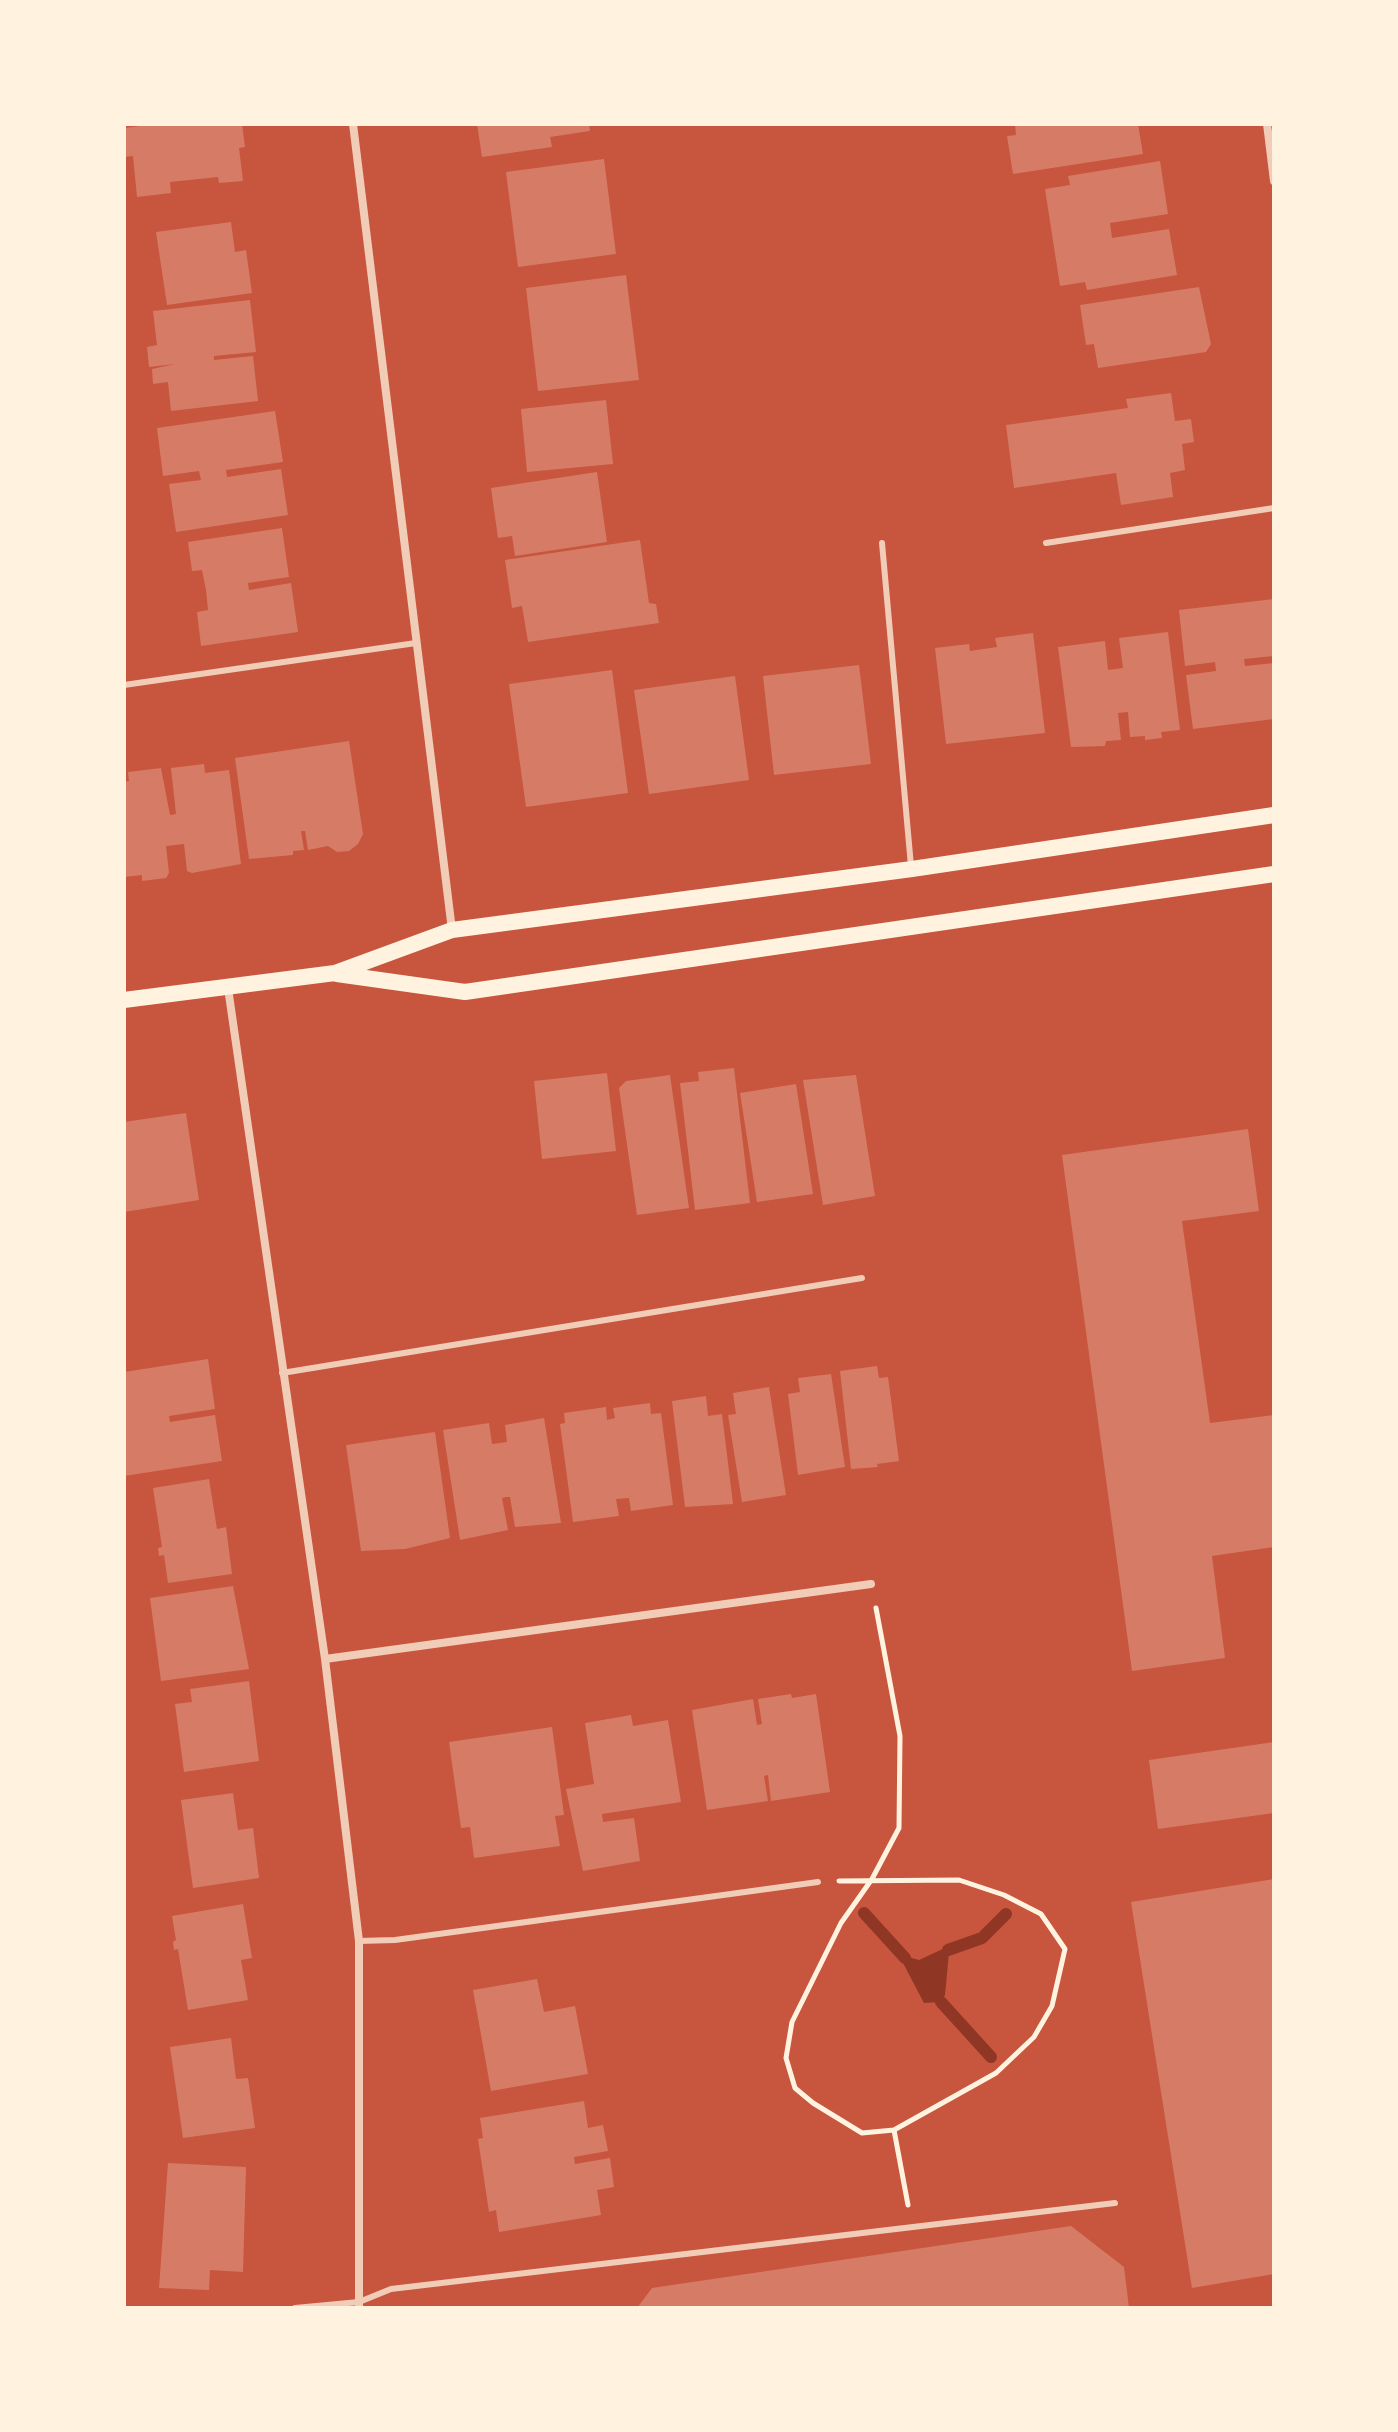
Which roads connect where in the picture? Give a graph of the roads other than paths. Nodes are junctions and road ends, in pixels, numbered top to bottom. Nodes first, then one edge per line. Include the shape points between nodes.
1 (353, 124) edge
2 (1267, 124) edge
3 (1274, 181) edge
4 (1274, 508) edge
5 (882, 543) dead end
6 (1046, 543) dead end
7 (416, 643) junction
8 (124, 685) edge
9 (1274, 815) edge
10 (912, 869) junction
11 (1274, 874) edge
12 (452, 930) junction
13 (335, 973) junction
14 (228, 988) junction
15 (124, 1000) edge
16 (862, 1278) dead end
17 (282, 1373) junction
18 (871, 1584) road end
19 (325, 1659) junction
20 (818, 1882) road end
21 (359, 1941) junction
22 (1115, 2203) dead end
23 (359, 2305) edge
24 (295, 2308) edge

1 - 7 street
2 - 3 street
4 - 6 lane
5 - 10 lane
7 - 8 lane
7 - 12 street
9 - 10 main road
10 - 12 main road
11 - 13 main road via 465,992
12 - 13 main road
13 - 14 main road
14 - 15 main road
14 - 17 street
16 - 17 lane
17 - 19 street
18 - 19 street
19 - 21 street
20 - 21 lane
21 - 23 street
22 - 23 lane via 391,2289
23 - 24 lane

